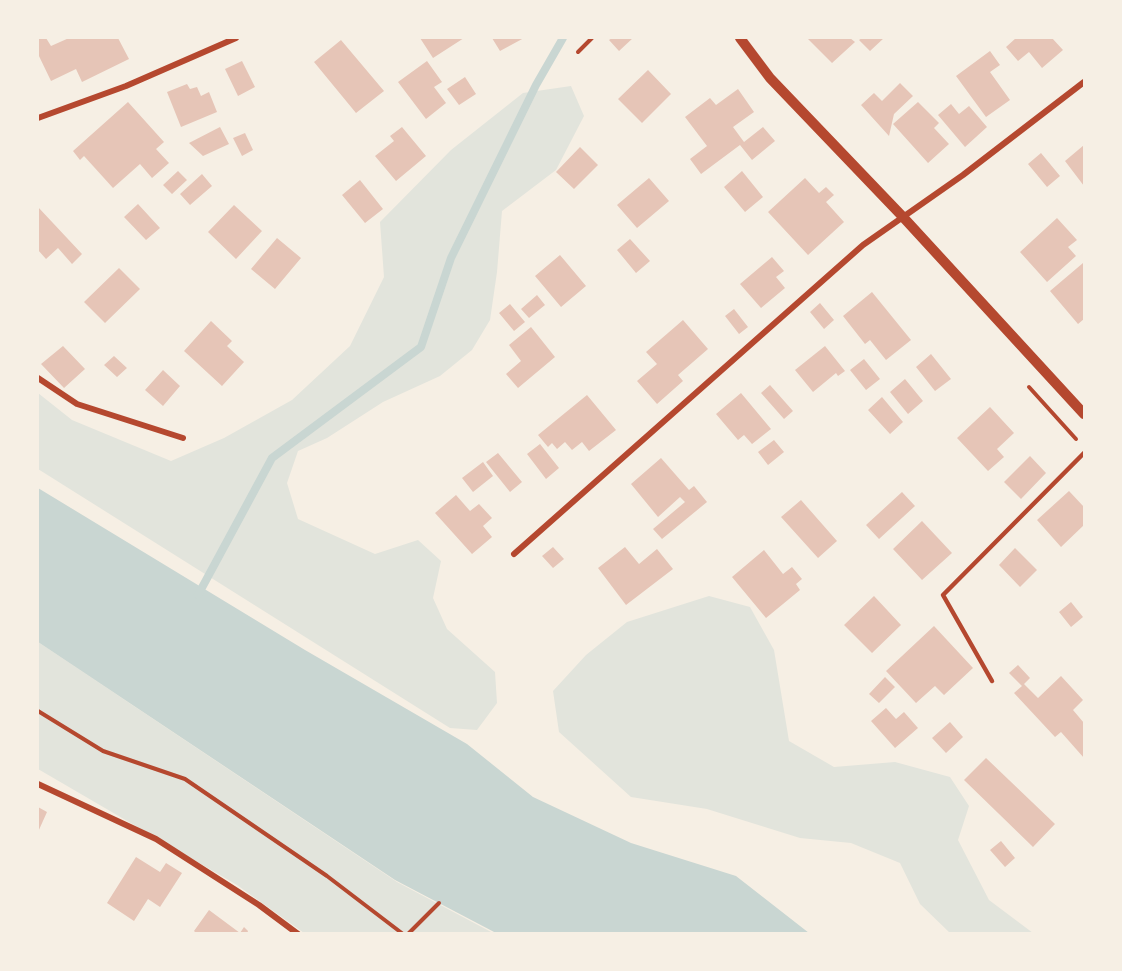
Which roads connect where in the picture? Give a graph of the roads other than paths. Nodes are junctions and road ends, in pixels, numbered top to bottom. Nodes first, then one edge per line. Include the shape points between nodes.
1 (236, 38) edge
2 (740, 38) edge
3 (1084, 82) edge
4 (38, 118) edge
5 (903, 217) junction
6 (38, 378) edge
7 (1084, 414) edge
8 (183, 438) dead end
9 (1084, 453) edge
10 (514, 554) dead end
11 (992, 681) dead end
12 (38, 784) edge
13 (298, 933) edge

1 - 4 street via 126,86
2 - 5 street via 770,78
3 - 5 street
5 - 7 street
5 - 10 street via 863,245
6 - 8 street via 77,404
9 - 11 lane via 942,596
12 - 13 street via 156,839

